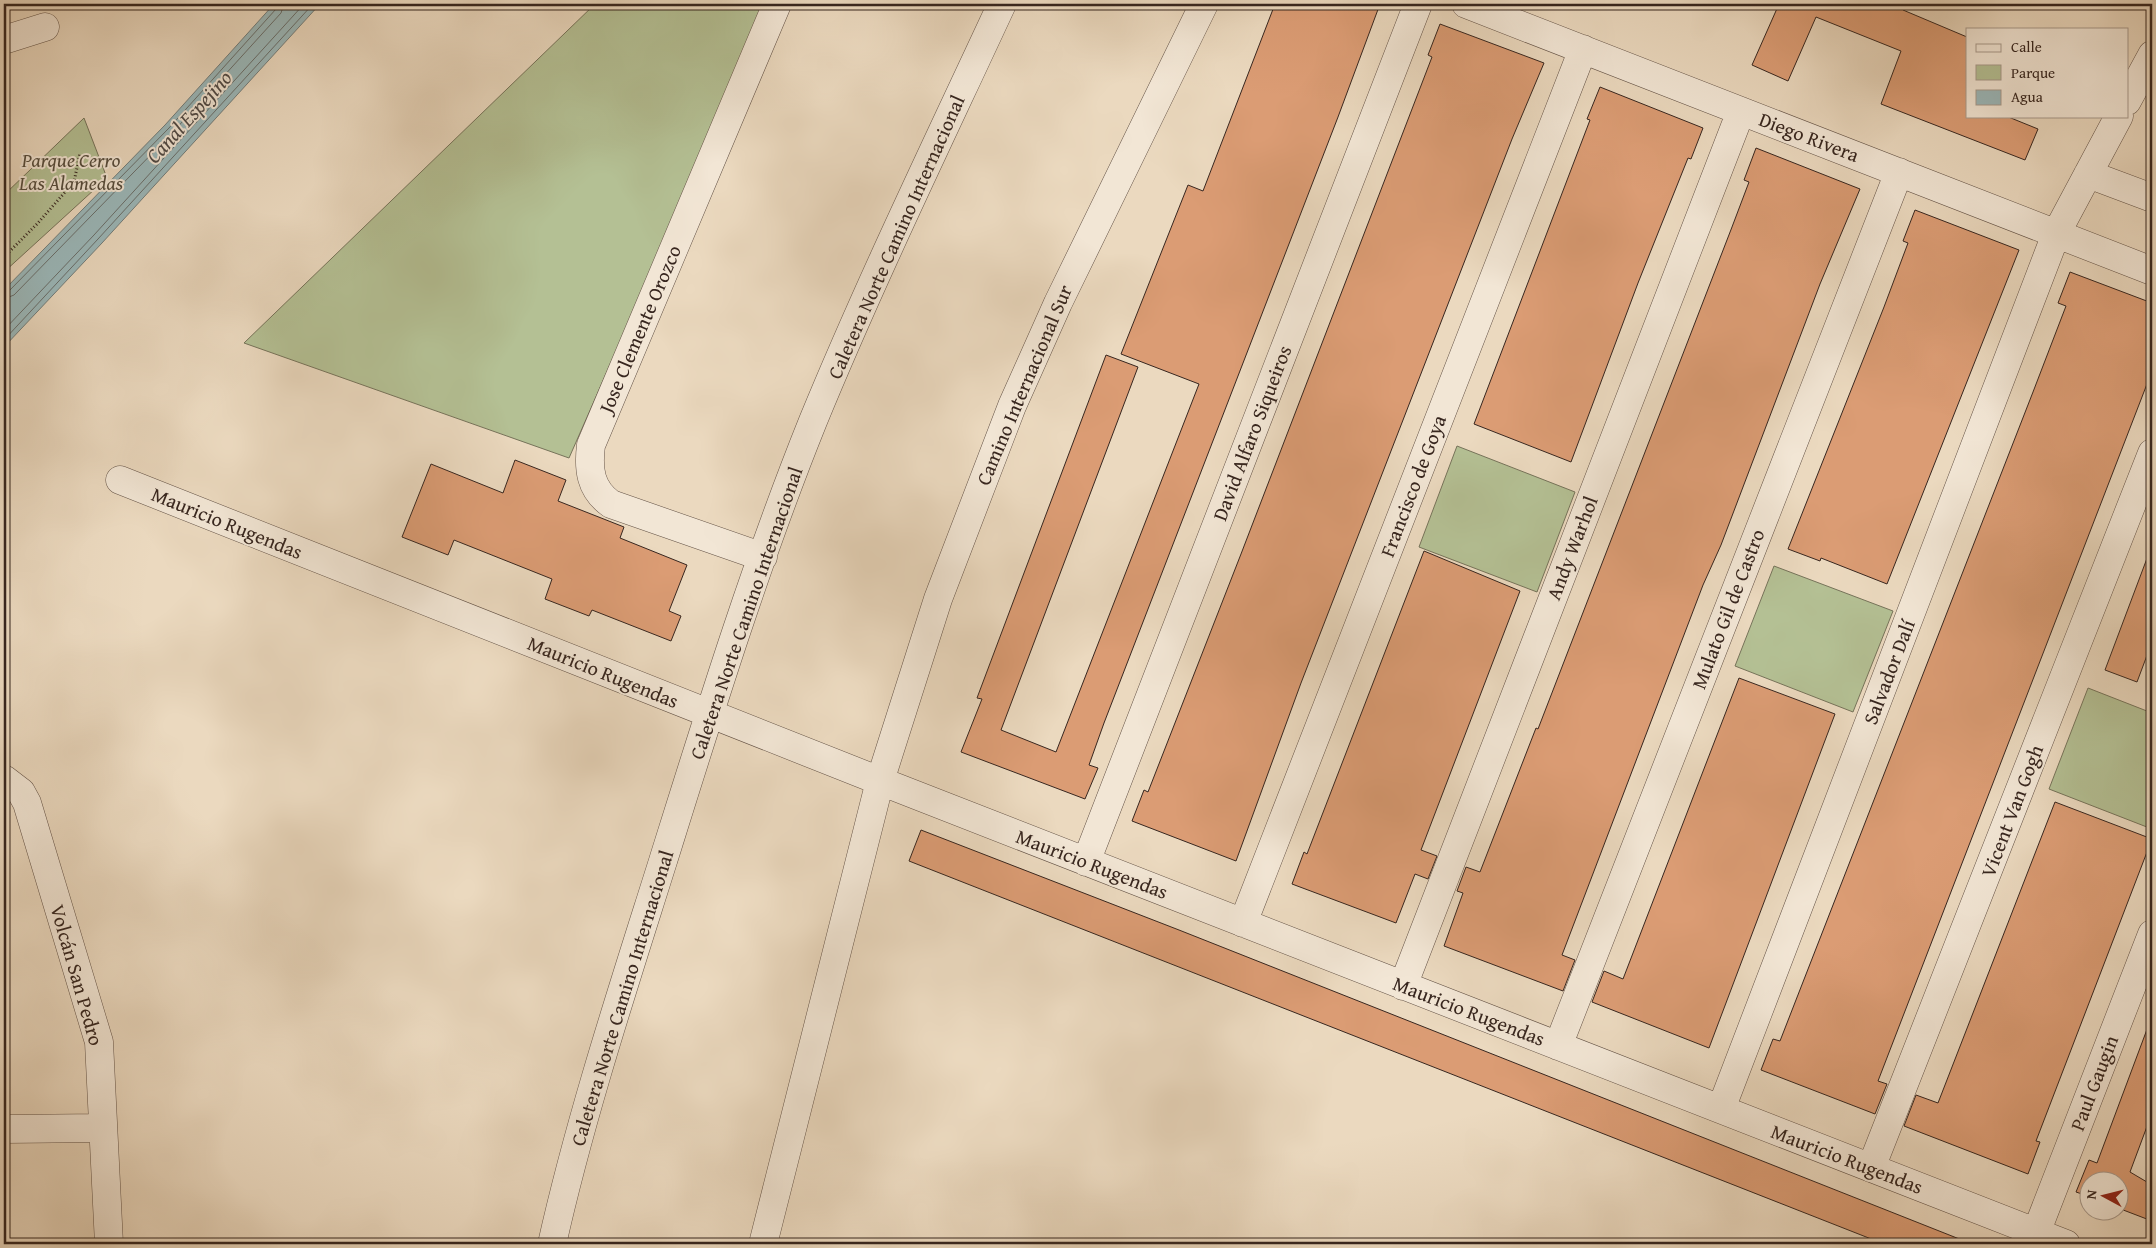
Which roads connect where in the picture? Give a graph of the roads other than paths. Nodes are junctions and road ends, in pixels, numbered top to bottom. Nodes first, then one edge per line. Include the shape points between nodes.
1 (778, 4) edge
2 (1002, 4) edge
3 (1204, 4) edge
4 (1418, 4) edge
5 (1466, 4) edge
6 (45, 27) dead end
7 (4, 40) edge
8 (1583, 49) junction
9 (2150, 65) edge
10 (2128, 99) edge
11 (1741, 111) junction
12 (2118, 118) edge
13 (1899, 172) junction
14 (2088, 174) junction
15 (2152, 198) edge
16 (2056, 234) junction
17 (2152, 271) edge
18 (2152, 453) edge
19 (120, 480) dead end
20 (763, 557) junction
21 (709, 714) junction
22 (4, 779) edge
23 (880, 781) junction
24 (1086, 862) junction
25 (1243, 923) junction
26 (2152, 934) edge
27 (1403, 986) junction
28 (1558, 1046) junction
29 (1721, 1109) junction
30 (103, 1128) junction
31 (4, 1129) edge
32 (1871, 1168) junction
33 (2036, 1233) junction
34 (109, 1244) edge
35 (552, 1244) edge
36 (763, 1244) edge
37 (2066, 1244) edge

1 - 20 street, Jose Clemente Orozco via 592,445 590,461 595,488 611,504
2 - 20 street, Caletera Norte Camino Internacional via 870,287 812,423
3 - 23 street, Camino Internacional Sur via 1058,303 1012,406 938,599
4 - 24 street, David Alfaro Siqueiros
5 - 8 street, Diego Rivera
6 - 7 street
8 - 11 street, Diego Rivera
8 - 25 street, Francisco de Goya
9 - 10 street
11 - 13 street, Diego Rivera
11 - 27 street, Andy Warhol
12 - 14 street, Salvador Dalí
13 - 16 street, Diego Rivera
13 - 28 street, Mulato Gil de Castro
14 - 15 street
14 - 16 street, Salvador Dalí
16 - 17 street, Diego Rivera
16 - 29 street, Salvador Dalí
18 - 32 street, Vicent Van Gogh
19 - 21 street, Mauricio Rugendas
20 - 21 street, Caletera Norte Camino Internacional
21 - 23 street, Mauricio Rugendas
21 - 35 street, Caletera Norte Camino Internacional via 615,1019
22 - 30 street, Volcán San Pedro via 20,792 26,803 92,1015 99,1042
23 - 24 street, Mauricio Rugendas
23 - 36 street, Camino Internacional Sur
24 - 25 street, Mauricio Rugendas
25 - 27 street, Mauricio Rugendas
26 - 33 street, Paul Gaugin
27 - 28 street, Mauricio Rugendas
28 - 29 street, Mauricio Rugendas
29 - 32 street, Mauricio Rugendas
30 - 31 street
30 - 34 street, Volcán San Pedro
32 - 33 street, Mauricio Rugendas
33 - 37 street, Mauricio Rugendas

